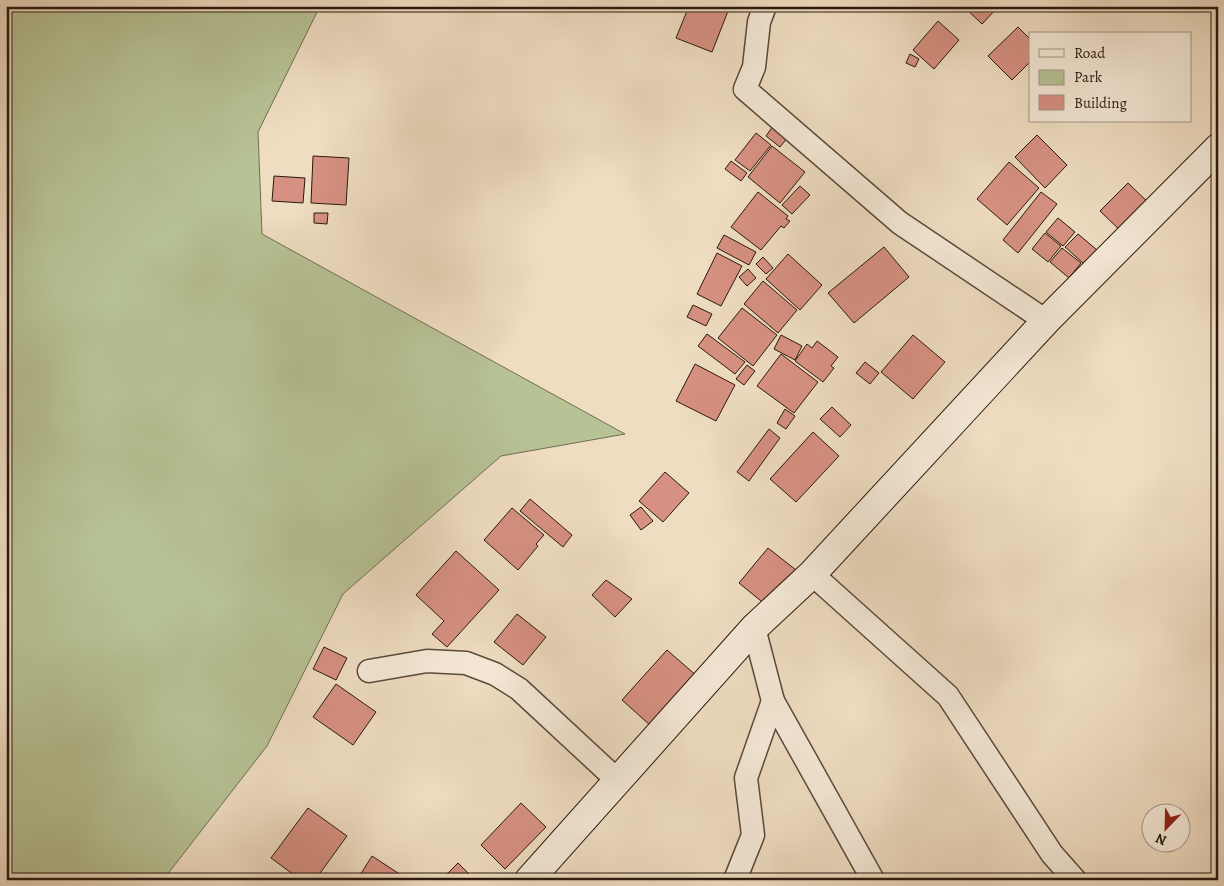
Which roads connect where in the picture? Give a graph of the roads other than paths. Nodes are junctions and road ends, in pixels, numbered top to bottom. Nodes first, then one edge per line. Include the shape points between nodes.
1 (765, 6) edge
2 (1218, 148) edge
3 (1046, 321) junction
4 (812, 574) junction
5 (754, 628) junction
6 (369, 671) dead end
7 (773, 701) junction
8 (616, 780) junction
9 (528, 880) edge
10 (735, 880) edge
11 (873, 880) edge
12 (1075, 880) edge

1 - 3 street via 759,22 754,67 745,89 900,223
2 - 3 street
3 - 4 street
4 - 5 street
4 - 12 street via 948,696 1052,854
5 - 7 street
5 - 8 street
6 - 8 street via 427,661 466,663 495,674 519,689
7 - 10 street via 746,778 752,835
7 - 11 street
8 - 9 street

